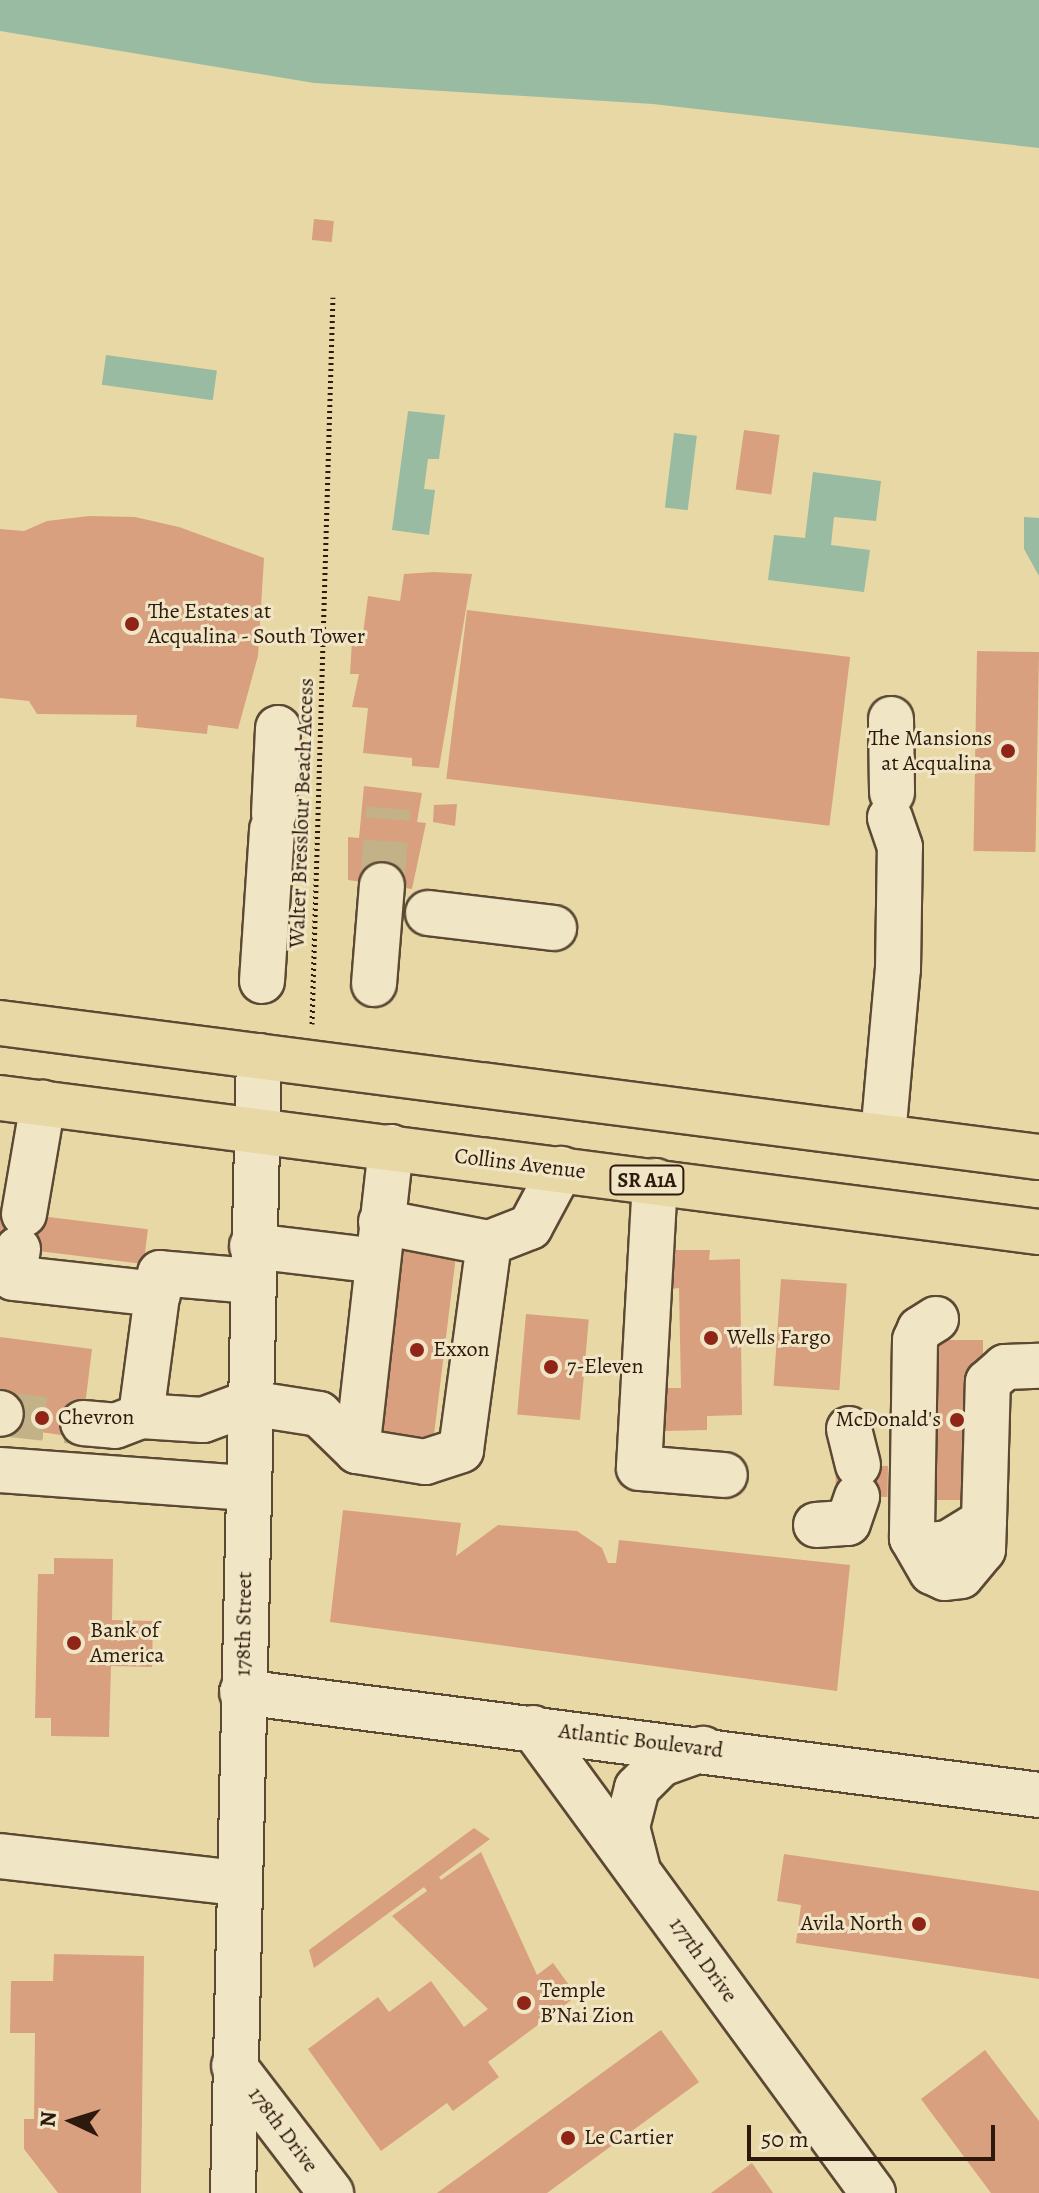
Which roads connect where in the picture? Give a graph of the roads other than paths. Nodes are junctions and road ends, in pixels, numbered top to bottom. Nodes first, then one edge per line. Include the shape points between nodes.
1 (891, 719) dead end
2 (278, 728) dead end
3 (382, 885) tunnel mouth
4 (428, 913) dead end
5 (554, 928) dead end
6 (262, 981) dead end
7 (374, 984) dead end
8 (0, 1023) edge
9 (259, 1056) junction
10 (0, 1098) edge
11 (43, 1103) junction
12 (255, 1130) junction
13 (883, 1136) junction
14 (391, 1147) junction
15 (1039, 1157) edge
16 (561, 1169) junction
17 (655, 1181) junction
18 (1039, 1232) edge
19 (379, 1241) junction
20 (489, 1243) junction
21 (14, 1254) edge
22 (252, 1263) junction
23 (158, 1294) junction
24 (936, 1319) dead end
25 (1039, 1366) edge
26 (249, 1403) junction
27 (141, 1416) junction
28 (83, 1423) tunnel mouth
29 (357, 1451) junction
30 (855, 1464) dead end
31 (0, 1470) edge
32 (725, 1475) dead end
33 (247, 1488) junction
34 (816, 1525) dead end
35 (242, 1692) junction
36 (533, 1728) junction
37 (705, 1749) junction
38 (1039, 1786) edge
39 (1039, 1795) edge
40 (9, 1865) edge
41 (639, 1873) junction
42 (238, 1883) junction
43 (234, 2066) junction
44 (233, 2193) edge
45 (331, 2193) edge
46 (873, 2193) edge

1 - 13 street via 891,805 900,847 898,969
2 - 6 street
3 - 7 street
4 - 5 street
8 - 9 main road
9 - 12 street, 178th Street
9 - 13 main road
10 - 11 main road, Collins Avenue / SR A1A
11 - 12 main road, Collins Avenue / SR A1A
11 - 21 street
12 - 14 main road, Collins Avenue / SR A1A
12 - 22 street, 178th Street
13 - 15 main road
14 - 16 main road, Collins Avenue / SR A1A
14 - 19 street
16 - 17 main road, Collins Avenue / SR A1A
16 - 20 street via 530,1227
17 - 18 main road, Collins Avenue / SR A1A
17 - 32 street via 639,1468
19 - 20 street
19 - 22 street
19 - 29 street
20 - 29 street via 461,1450 425,1462
21 - 23 street
22 - 23 street via 160,1273
22 - 26 street, 178th Street
23 - 27 street
24 - 25 street via 920,1329 915,1340 912,1538 932,1572 945,1578 961,1576 983,1550 988,1382 1005,1367
26 - 27 street via 203,1420
26 - 29 street via 319,1414
26 - 33 street, 178th Street
27 - 28 street via 115,1426
30 - 34 street via 848,1523
31 - 33 street
33 - 35 street, 178th Street
35 - 36 street, Atlantic Boulevard
35 - 42 street, 178th Street
36 - 37 street, Atlantic Boulevard
36 - 41 street, 177th Drive
37 - 39 street, Atlantic Boulevard
37 - 41 street via 661,1764 637,1788 627,1827
38 - 39 street
40 - 42 street
41 - 46 street, 177th Drive
42 - 43 street, 178th Street
43 - 44 street, 178th Street
43 - 45 street, 178th Drive

